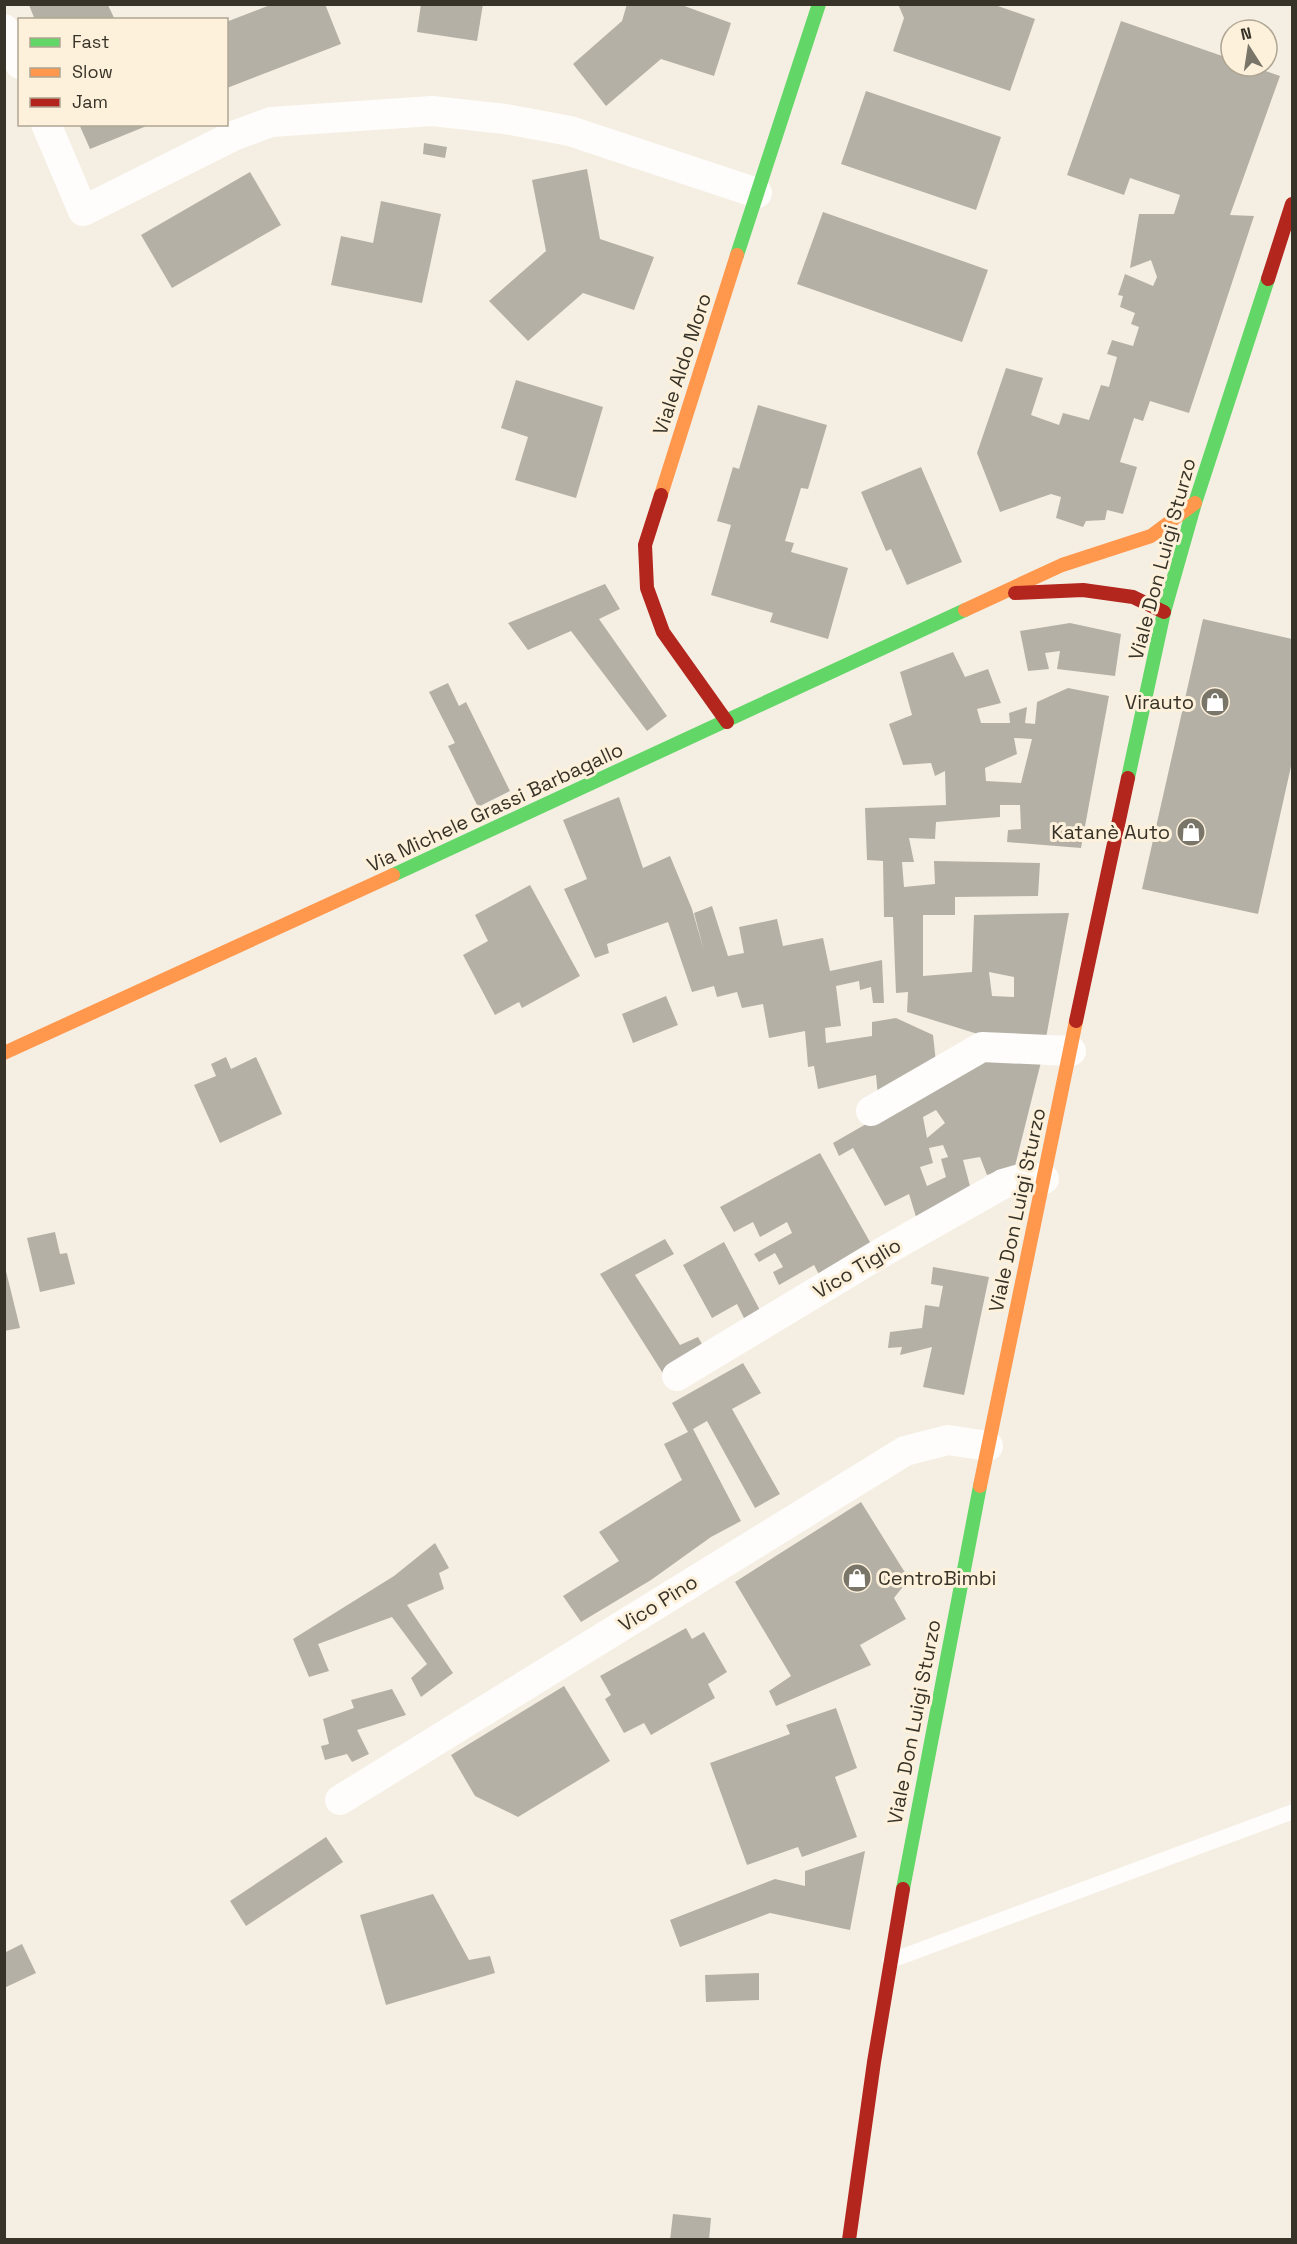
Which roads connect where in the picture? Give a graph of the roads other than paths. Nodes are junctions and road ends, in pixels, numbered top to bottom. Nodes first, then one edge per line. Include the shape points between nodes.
1 (819, 4) edge
2 (4, 29) edge
3 (18, 60) edge
4 (47, 126) edge
5 (757, 193) junction
6 (1293, 204) edge
7 (1195, 503) junction
8 (1002, 594) junction
9 (1164, 612) junction
10 (727, 722) junction
11 (1071, 1051) junction
12 (4, 1053) edge
13 (871, 1111) dead end
14 (1044, 1179) junction
15 (677, 1376) dead end
16 (988, 1446) junction
17 (340, 1800) dead end
18 (1293, 1812) edge
19 (890, 1962) junction
20 (849, 2240) edge

1 - 5 street, Viale Aldo Moro
2 - 3 street
4 - 5 street via 84,211 233,136 271,122 432,111 570,131
5 - 10 street, Viale Aldo Moro via 645,545 647,588 663,632
6 - 7 street, Viale Don Luigi Sturzo
7 - 8 street, Via Michele Grassi Barbagallo via 1151,536 1062,565
7 - 9 street, Viale Don Luigi Sturzo
8 - 9 street via 1083,591 1133,597
8 - 10 street, Via Michele Grassi Barbagallo
9 - 11 street, Viale Don Luigi Sturzo
10 - 12 street, Via Michele Grassi Barbagallo
11 - 13 street via 982,1047
11 - 14 street, Viale Don Luigi Sturzo
14 - 15 street, Vico Tiglio via 1024,1178 1003,1184
14 - 16 street, Viale Don Luigi Sturzo
16 - 17 street, Vico Pino via 948,1440 905,1451
16 - 19 street, Viale Don Luigi Sturzo
18 - 19 lane
19 - 20 street, Viale Don Luigi Sturzo via 867,2095

